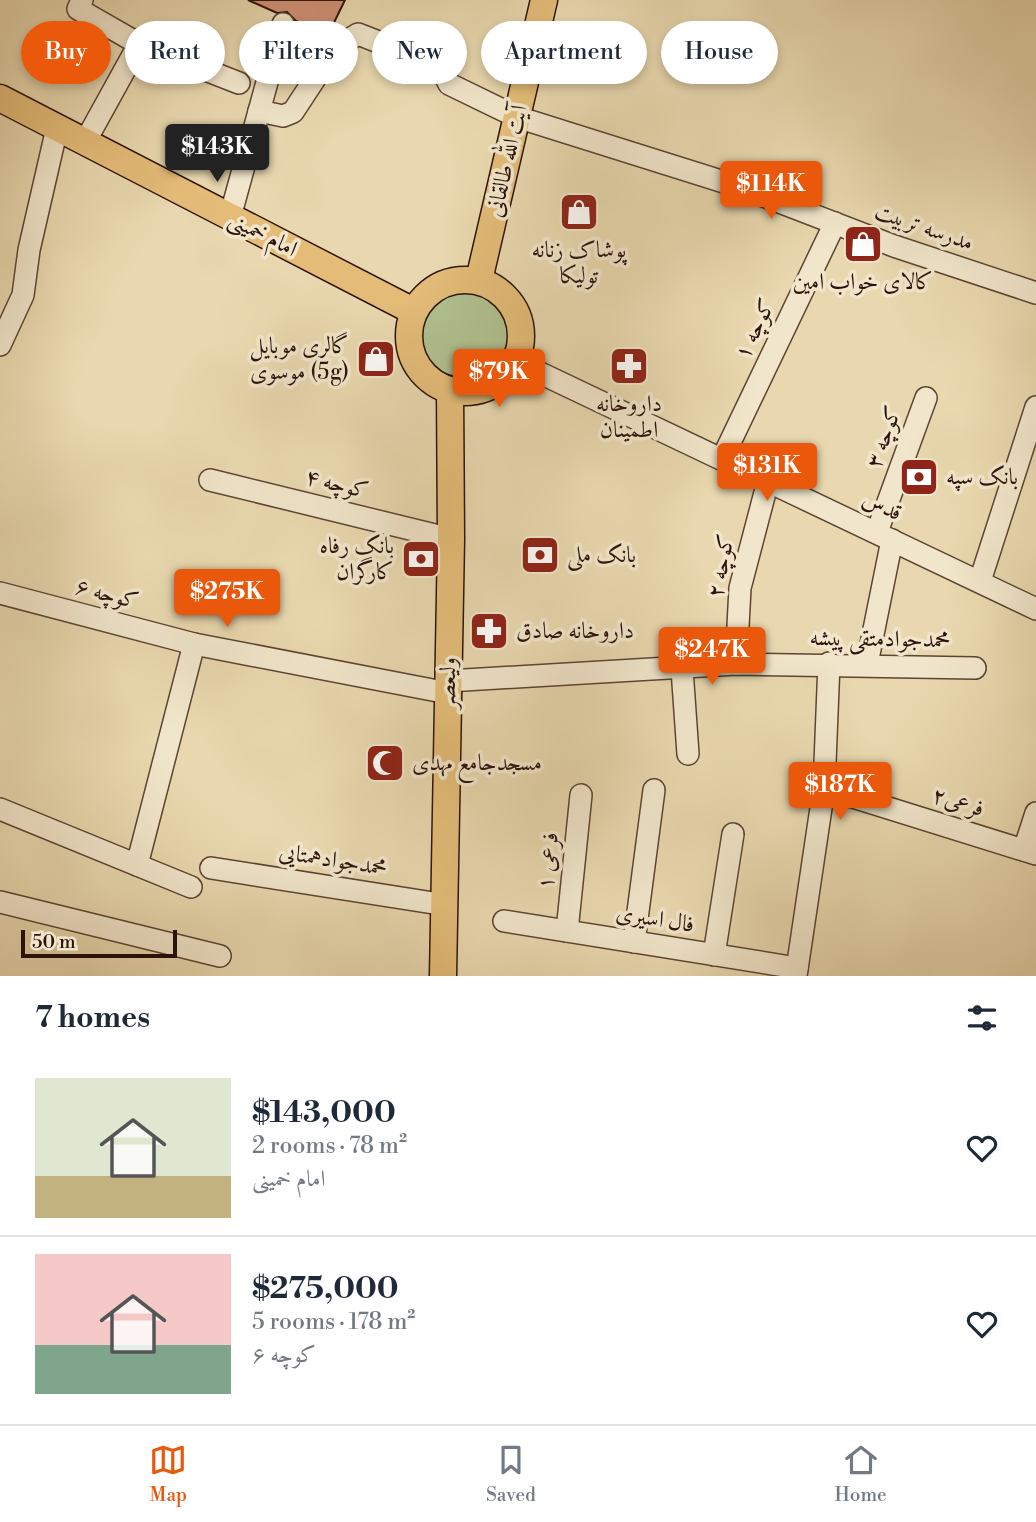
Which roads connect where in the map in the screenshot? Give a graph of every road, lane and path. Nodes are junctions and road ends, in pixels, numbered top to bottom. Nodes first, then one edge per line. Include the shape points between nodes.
1 (544, 0) edge
2 (80, 5) edge
3 (125, 35) edge
4 (125, 69) edge
5 (267, 84) edge
6 (0, 99) edge
7 (259, 111) junction
8 (517, 117) junction
9 (57, 128) junction
10 (85, 142) junction
11 (230, 217) junction
12 (835, 223) junction
13 (479, 281) junction
14 (1036, 293) edge
15 (413, 311) junction
16 (0, 345) edge
17 (515, 361) junction
18 (450, 391) junction
19 (926, 398) dead end
20 (1036, 407) edge
21 (722, 459) junction
22 (210, 480) dead end
23 (768, 481) junction
24 (885, 536) junction
25 (451, 539) junction
26 (980, 581) junction
27 (0, 593) edge
28 (1036, 609) edge
29 (194, 644) junction
30 (829, 663) junction
31 (736, 664) junction
32 (867, 664) junction
33 (975, 668) dead end
34 (682, 669) junction
35 (448, 687) junction
36 (688, 754) dead end
37 (824, 788) junction
38 (654, 790) dead end
39 (581, 795) dead end
40 (0, 809) edge
41 (1036, 813) edge
42 (733, 834) dead end
43 (1030, 852) edge
44 (138, 865) junction
45 (211, 868) dead end
46 (191, 887) dead end
47 (0, 902) edge
48 (446, 905) junction
49 (504, 921) dead end
50 (567, 931) junction
51 (634, 942) junction
52 (713, 954) junction
53 (220, 957) dead end
54 (797, 972) edge
55 (443, 976) edge

1 - 8 main road, آیت الله طالقانی
2 - 3 street
4 - 10 street
5 - 7 street
6 - 9 main road, امام خمینی
7 - 8 street, مدرسه تربیت via 283,116 293,113 335,48 358,34 440,66 449,84
7 - 11 street
8 - 12 street, مدرسه تربیت via 743,188
8 - 13 main road, آیت الله طالقانی
9 - 10 main road, امام خمینی
9 - 16 street via 23,295
10 - 11 main road, امام خمینی
11 - 15 main road, امام خمینی
12 - 14 street, مدرسه تربیت
12 - 21 street, کوچه ۱
13 - 15 main road via 441,284
13 - 17 main road via 507,298 516,312 521,345
15 - 18 main road via 408,327 413,359 429,379
17 - 18 main road via 504,377 488,388
17 - 21 street, قدس
18 - 25 main road, ولیعصر
19 - 24 street, کوچه ۳
20 - 26 street
21 - 23 street, قدس
22 - 25 street, کوچه ۴
23 - 24 street, قدس
23 - 31 street, کوچه ۲ via 740,588
24 - 26 street, قدس
24 - 32 street
25 - 35 main road, ولیعصر
26 - 28 street, قدس
27 - 29 street, ۶ کوچه
29 - 35 street, ۶ کوچه
29 - 44 street
30 - 31 street, محمدجوادمتقی پیشه
30 - 32 street, محمدجوادمتقی پیشه
30 - 37 street
31 - 34 street, محمدجوادمتقی پیشه
32 - 33 street, محمدجوادمتقی پیشه
34 - 35 street, محمدجوادمتقی پیشه
34 - 36 street
35 - 48 main road, ولیعصر
37 - 43 street, فرعی۲
37 - 54 street
38 - 51 street
39 - 50 street, فرعی ۱
40 - 44 street
41 - 43 street
42 - 52 street
44 - 46 street
45 - 48 street, محمدجوادهمتایی
47 - 53 street
48 - 55 main road, ولیعصر
49 - 50 street, فال اسیری
50 - 51 street, فال اسیری
51 - 52 street, فال اسیری
52 - 54 street, فال اسیری

